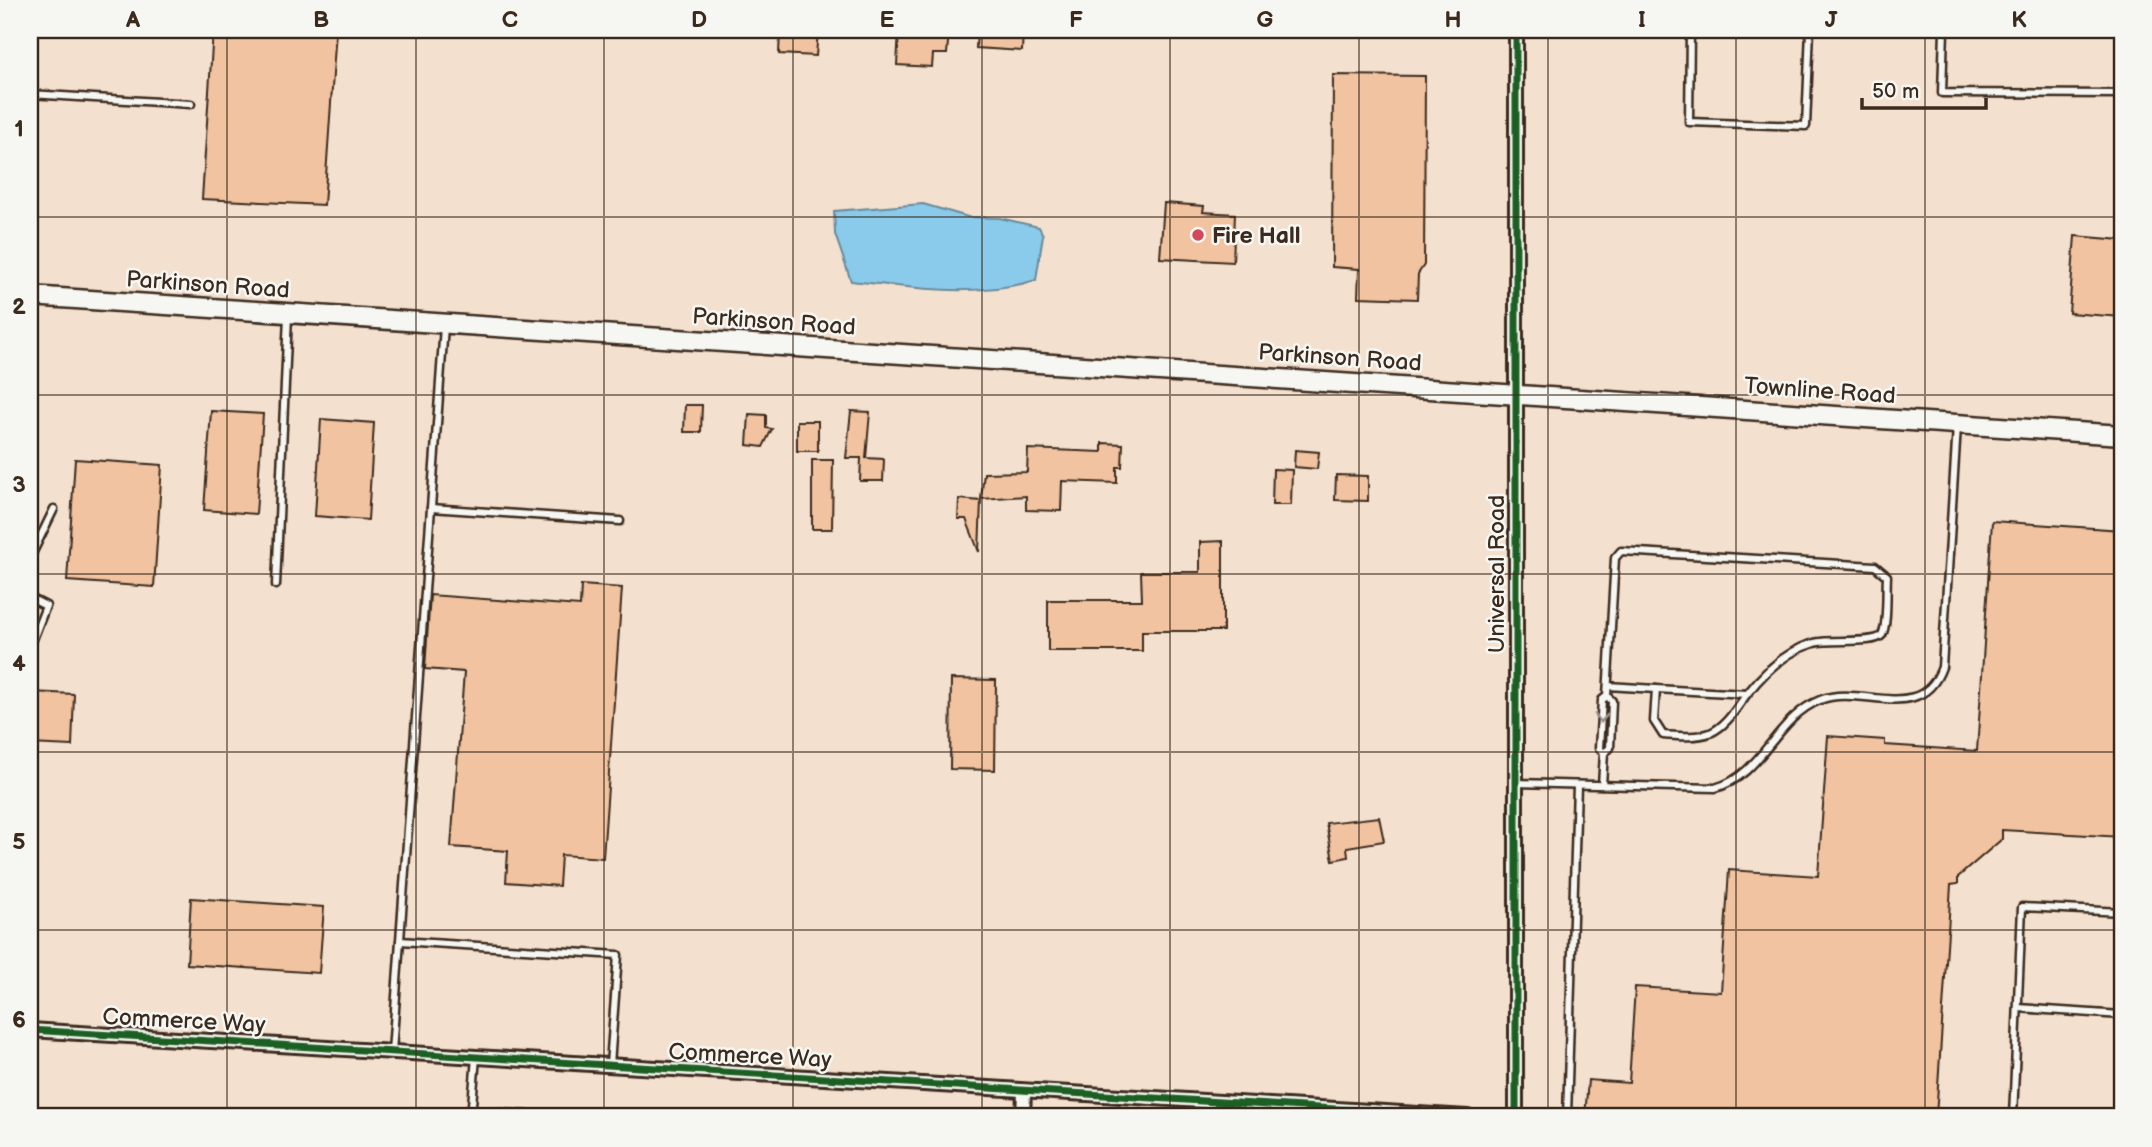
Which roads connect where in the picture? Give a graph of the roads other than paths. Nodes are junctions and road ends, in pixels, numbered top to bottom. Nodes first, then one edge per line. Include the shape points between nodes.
1 (1516, 30) edge
2 (1690, 30) edge
3 (1810, 30) edge
4 (1944, 30) edge
5 (2122, 93) edge
6 (30, 94) edge
7 (191, 104) dead end
8 (30, 296) edge
9 (288, 314) junction
10 (444, 324) junction
11 (1515, 394) junction
12 (1957, 424) junction
13 (2122, 435) edge
14 (431, 508) junction
15 (54, 509) dead end
16 (620, 521) dead end
17 (30, 558) edge
18 (276, 585) dead end
19 (30, 598) edge
20 (30, 647) edge
21 (1608, 686) junction
22 (1656, 689) junction
23 (1747, 694) junction
24 (1516, 783) junction
25 (1577, 785) junction
26 (1602, 785) junction
27 (2122, 912) edge
28 (400, 941) junction
29 (2018, 1008) junction
30 (2122, 1015) edge
31 (30, 1030) edge
32 (392, 1052) junction
33 (476, 1057) junction
34 (610, 1065) junction
35 (1024, 1091) junction
36 (471, 1114) edge
37 (556, 1117) edge
38 (1023, 1117) edge
39 (1468, 1117) edge
40 (1516, 1117) edge
41 (1567, 1117) edge
42 (2013, 1117) edge

1 - 11 street, Universal Road
2 - 3 lane via 1689,122 1806,126
4 - 5 lane via 1942,93
6 - 7 lane
8 - 9 main road, Parkinson Road
9 - 10 main road, Parkinson Road
9 - 18 lane
10 - 11 main road, Parkinson Road
10 - 14 lane
11 - 12 main road, Townline Road
11 - 24 street, Universal Road
12 - 13 main road, Townline Road
12 - 26 lane via 1942,667 1937,682 1910,698 1822,699 1789,720 1729,785
14 - 16 lane
14 - 28 lane
15 - 17 lane
19 - 20 lane via 46,606
21 - 22 lane
21 - 23 lane via 1615,558 1621,551 1875,566 1884,571 1880,637 1872,641 1833,639 1804,647 1768,668
21 - 26 lane via 1607,696 1612,701 1610,748 1604,753
22 - 23 lane
22 - 23 lane via 1657,730 1662,735 1691,737 1715,731
24 - 25 lane
24 - 40 street, Universal Road
25 - 26 lane
25 - 41 lane
27 - 29 lane via 2022,907
28 - 32 lane
28 - 34 lane via 618,955
29 - 30 lane
29 - 42 lane
31 - 32 street, Commerce Way
32 - 33 street, Commerce Way
33 - 34 street, Commerce Way
33 - 36 lane
34 - 35 street, Commerce Way
35 - 38 street
35 - 39 street, Commerce Way
36 - 37 lane

